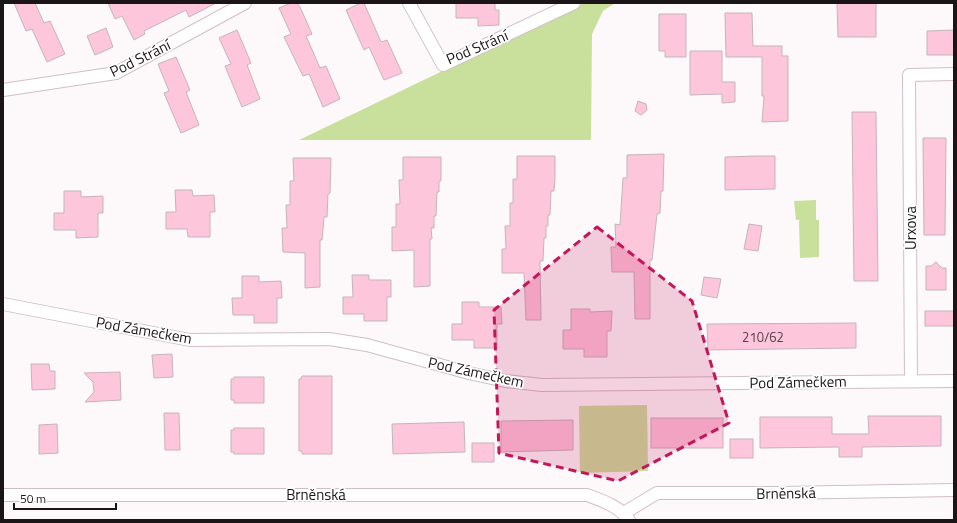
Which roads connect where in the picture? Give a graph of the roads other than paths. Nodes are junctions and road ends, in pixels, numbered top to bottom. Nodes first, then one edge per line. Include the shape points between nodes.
1 (245, 3) edge
2 (409, 3) edge
3 (574, 3) edge
4 (954, 74) edge
5 (3, 90) edge
6 (3, 304) edge
7 (954, 380) edge
8 (911, 381) junction
9 (954, 490) edge
10 (3, 495) edge
11 (627, 517) edge

1 - 5 street, Pod Strání via 116,73
2 - 3 street, Pod Strání via 443,65
4 - 8 street, Urxova via 909,75
6 - 8 street, Pod Zámečkem via 190,340 329,339 367,345 469,374 542,385
7 - 8 street, Pod Zámečkem
9 - 11 street, Brněnská via 658,493
10 - 11 street, Brněnská via 586,495 607,502

